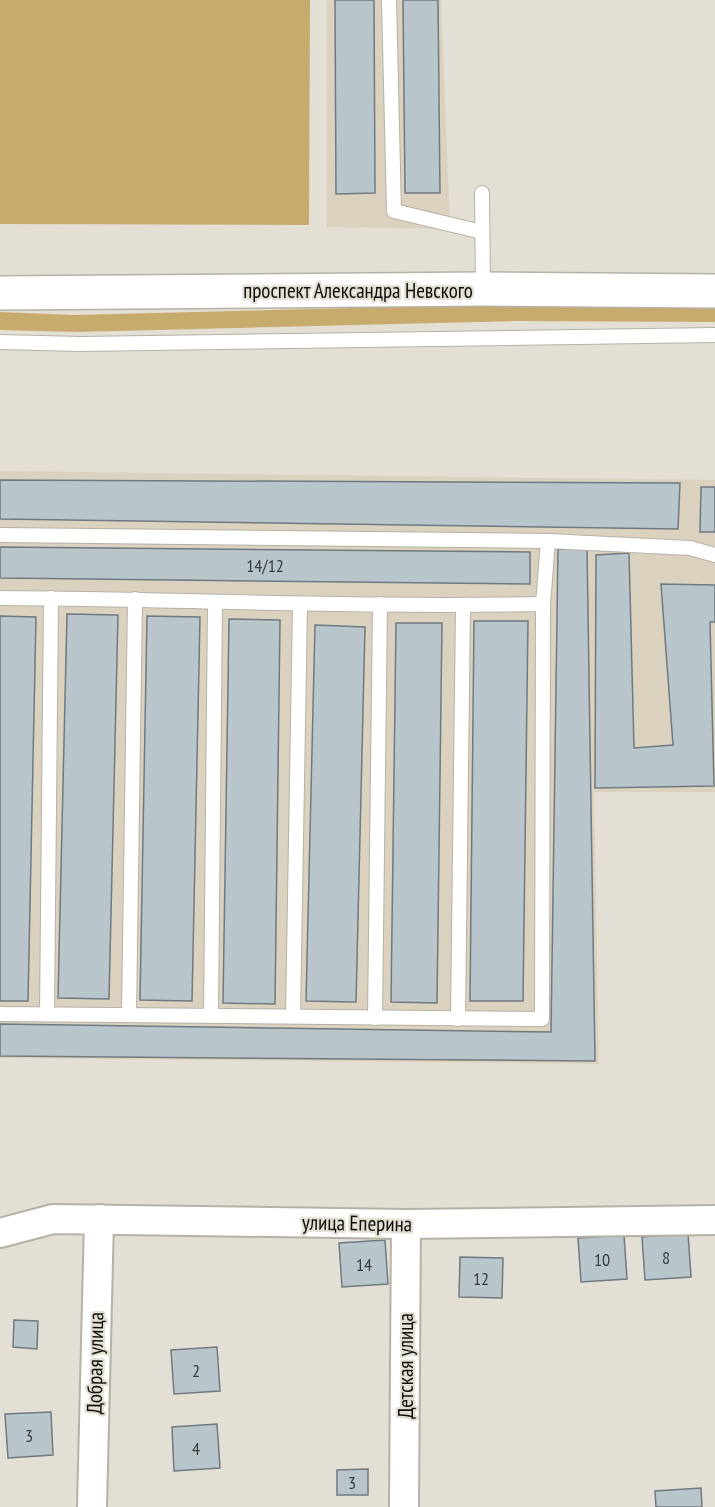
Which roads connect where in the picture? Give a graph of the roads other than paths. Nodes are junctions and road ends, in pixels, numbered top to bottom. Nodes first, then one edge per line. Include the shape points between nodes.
1 (389, 0) edge
2 (482, 193) dead end
3 (482, 232) junction
4 (483, 289) junction
5 (715, 291) edge
6 (0, 293) edge
7 (715, 335) edge
8 (0, 342) edge
9 (0, 535) edge
10 (548, 541) junction
11 (715, 555) edge
12 (0, 598) edge
13 (51, 598) junction
14 (135, 599) junction
15 (215, 602) junction
16 (380, 604) junction
17 (543, 604) junction
18 (300, 605) junction
19 (463, 606) junction
20 (0, 1014) edge
21 (47, 1014) junction
22 (129, 1016) junction
23 (211, 1016) junction
24 (293, 1016) junction
25 (375, 1018) junction
26 (458, 1019) junction
27 (99, 1219) junction
28 (715, 1220) edge
29 (406, 1224) junction
30 (0, 1233) edge
31 (92, 1507) edge
32 (404, 1507) edge

1 - 3 lane via 394,212
2 - 3 lane
3 - 4 lane
4 - 5 main road, проспект Александра Невского
4 - 6 main road, проспект Александра Невского
7 - 8 lane
9 - 10 lane
10 - 11 lane via 690,548
10 - 17 lane
12 - 13 lane
13 - 14 lane
13 - 21 lane
14 - 15 lane
14 - 22 lane
15 - 18 lane
15 - 23 lane
16 - 18 lane
16 - 19 lane
16 - 25 lane
17 - 19 lane
17 - 26 lane via 542,1019
18 - 24 lane
19 - 26 lane
20 - 21 lane
21 - 22 lane
22 - 23 lane
23 - 24 lane
24 - 25 lane
25 - 26 lane
27 - 29 street, улица Еперина
27 - 30 street, улица Еперина via 53,1219
27 - 31 street, Добрая улица
28 - 29 street, улица Еперина
29 - 32 street, Детская улица

